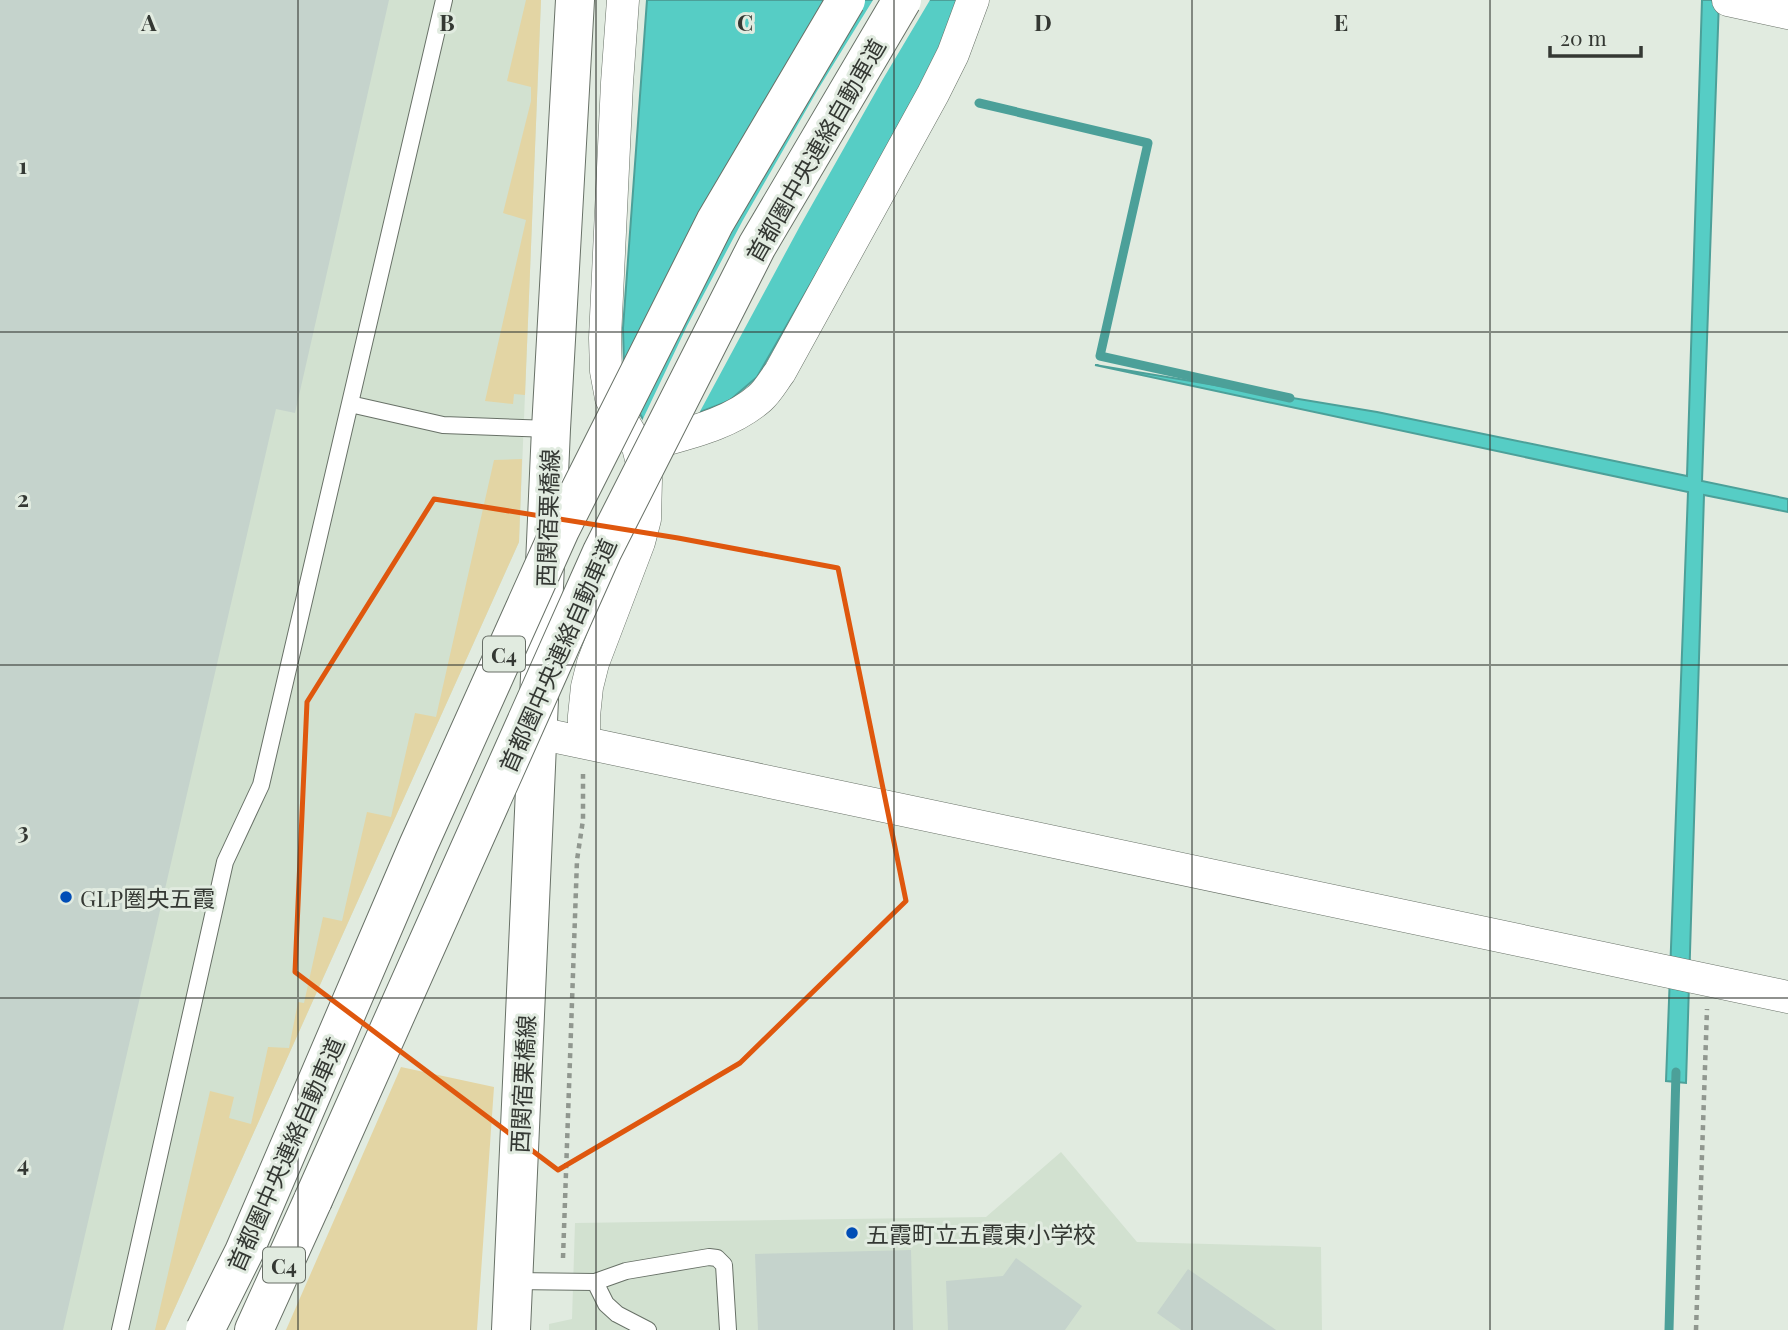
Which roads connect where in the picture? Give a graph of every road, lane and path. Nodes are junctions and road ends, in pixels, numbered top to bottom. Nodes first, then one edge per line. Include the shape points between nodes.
1 (444, 0) edge
2 (575, 0) edge
3 (623, 0) edge
4 (846, 0) edge
5 (902, 0) edge
6 (973, 0) edge
7 (1731, 1) edge
8 (1788, 13) edge
9 (350, 404) junction
10 (551, 429) junction
11 (638, 447) junction
12 (540, 692) junction
13 (538, 733) junction
14 (584, 742) junction
15 (1704, 979) junction
16 (1788, 997) edge
17 (313, 1200) junction
18 (513, 1281) junction
19 (561, 1282) junction
20 (595, 1282) junction
21 (120, 1330) edge
22 (205, 1330) edge
23 (254, 1330) edge
24 (262, 1330) edge
25 (511, 1330) edge
26 (648, 1330) edge
27 (728, 1330) edge
28 (1696, 1330) edge

1 - 9 lane
2 - 10 main road, 西関宿栗橋線
3 - 11 street via 606,371 611,398
4 - 22 main road, 首都圏中央連絡自動車道 / C4, bridge via 715,222 560,530 412,859 244,1252
5 - 12 main road, 首都圏中央連絡自動車道 / C4, bridge via 757,246 602,552
6 - 11 street via 933,94 780,372 761,397 735,415
7 - 8 street
9 - 10 lane via 443,425
9 - 21 lane via 261,785 225,862
10 - 12 main road, 西関宿栗橋線
11 - 14 street via 646,479 645,519 593,663
12 - 13 main road, 西関宿栗橋線
12 - 17 main road, 首都圏中央連絡自動車道 / C4, bridge
13 - 14 street
13 - 18 main road, 西関宿栗橋線
14 - 15 street
14 - 19 path
15 - 16 street
15 - 28 path
17 - 23 main road, 首都圏中央連絡自動車道 / C4
17 - 24 main road
18 - 19 lane
18 - 25 main road, 西関宿栗橋線
19 - 20 lane
20 - 26 lane via 617,1314
20 - 27 lane via 626,1271 717,1258 723,1265

